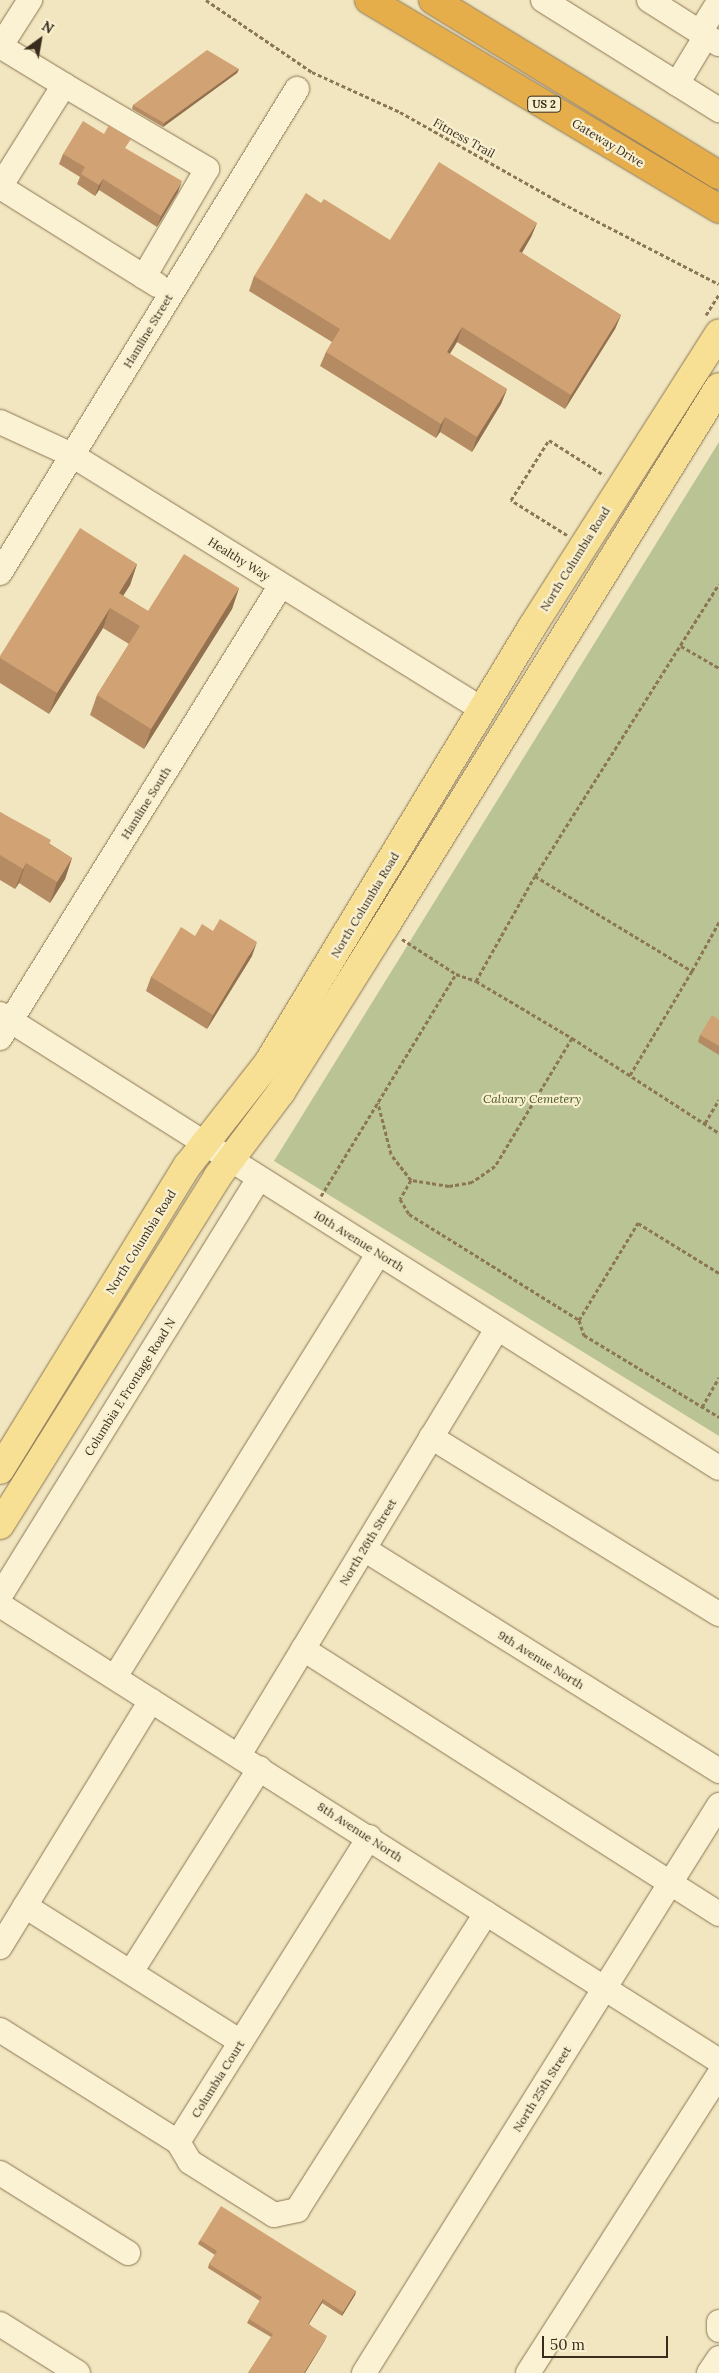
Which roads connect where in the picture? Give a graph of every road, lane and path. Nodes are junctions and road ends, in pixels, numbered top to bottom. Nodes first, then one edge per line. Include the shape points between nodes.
1 (30, 0) edge
2 (206, 0) edge
3 (369, 0) edge
4 (433, 0) edge
5 (542, 0) edge
6 (650, 0) edge
7 (719, 1) edge
8 (709, 37) edge
9 (0, 47) edge
10 (677, 84) junction
11 (64, 85) junction
12 (297, 89) dead end
13 (719, 110) edge
14 (719, 175) edge
15 (1, 188) edge
16 (719, 209) edge
17 (144, 277) junction
18 (719, 284) edge
19 (171, 294) junction
20 (719, 333) edge
21 (719, 387) edge
22 (0, 422) edge
23 (72, 455) junction
24 (609, 478) dead end
25 (572, 538) dead end
26 (0, 573) edge
27 (719, 584) edge
28 (281, 585) junction
29 (682, 646) junction
30 (719, 668) edge
31 (473, 704) dead end
32 (535, 876) junction
33 (719, 922) edge
34 (384, 928) junction
35 (692, 971) junction
36 (456, 974) junction
37 (476, 981) junction
38 (4, 1024) edge
39 (572, 1038) junction
40 (630, 1075) junction
41 (719, 1100) edge
42 (378, 1103) junction
43 (705, 1123) junction
44 (719, 1133) edge
45 (204, 1144) junction
46 (230, 1160) junction
47 (259, 1179) junction
48 (412, 1180) junction
49 (311, 1211) junction
50 (378, 1254) junction
51 (719, 1273) edge
52 (579, 1320) junction
53 (497, 1329) junction
54 (719, 1377) edge
55 (702, 1407) junction
56 (719, 1418) edge
57 (431, 1437) junction
58 (719, 1468) edge
59 (0, 1470) edge
60 (0, 1525) edge
61 (364, 1548) junction
62 (0, 1596) edge
63 (0, 1605) edge
64 (719, 1614) edge
65 (303, 1649) junction
66 (115, 1678) junction
67 (151, 1700) junction
68 (238, 1755) junction
69 (260, 1768) junction
70 (719, 1771) edge
71 (719, 1805) edge
72 (369, 1837) junction
73 (670, 1884) junction
74 (26, 1906) junction
75 (486, 1913) junction
76 (719, 1914) edge
77 (0, 1947) edge
78 (130, 1972) junction
79 (604, 1989) junction
80 (0, 2030) edge
81 (241, 2042) junction
82 (719, 2061) edge
83 (719, 2074) edge
84 (178, 2142) junction
85 (0, 2173) edge
86 (128, 2252) dead end
87 (719, 2322) edge
88 (0, 2324) edge
89 (719, 2330) edge
90 (719, 2358) edge
91 (78, 2373) edge
92 (364, 2373) edge
93 (528, 2373) edge
94 (710, 2373) edge

1 - 9 street
2 - 18 path, Fitness Trail via 312,72 400,112 565,204
3 - 16 highway, Gateway Drive / US 2
4 - 14 highway, US 2
5 - 10 street
6 - 8 street
7 - 8 street
8 - 10 street
9 - 11 street
10 - 13 street
11 - 15 street
11 - 17 street via 208,168
12 - 19 street, Hamline Street
15 - 17 street
17 - 19 street
19 - 23 street, Hamline Street
20 - 45 main road, North Columbia Road via 532,627 268,1063
21 - 34 main road
22 - 23 street, Healthy Way
23 - 26 street, Hamline Street
23 - 28 street, Healthy Way
24 - 25 path via 549,440 512,500
27 - 29 path
28 - 31 street, Healthy Way
28 - 38 street, Hamline South
29 - 30 path
29 - 32 path
32 - 35 path
32 - 37 path
33 - 35 path
34 - 36 path
34 - 46 main road via 281,1092
35 - 40 path
36 - 37 path
36 - 42 path
37 - 39 path
38 - 45 street, 10th Avenue North
39 - 40 path
39 - 48 path via 495,1166 472,1182 449,1186
40 - 43 path
41 - 43 path
42 - 48 path via 391,1154
42 - 49 path
43 - 44 path
45 - 46 street, 10th Avenue North
45 - 59 main road, North Columbia Road
46 - 47 street, 10th Avenue North
46 - 60 main road
47 - 49 street, 10th Avenue North
47 - 62 street, Columbia E Frontage Road N
48 - 52 path via 400,1199 409,1214
49 - 50 street, 10th Avenue North
50 - 53 street, 10th Avenue North
50 - 66 street
51 - 52 path via 638,1222
52 - 55 path via 584,1335
53 - 57 street, North 26th Street
53 - 58 street, 10th Avenue North
54 - 55 path
55 - 56 path
57 - 61 street, North 26th Street
57 - 64 street
61 - 65 street, North 26th Street
61 - 70 street, 9th Avenue North
63 - 66 street, 8th Avenue North
65 - 68 street, North 26th Street
65 - 73 street
66 - 67 street, 8th Avenue North
67 - 68 street, 8th Avenue North
67 - 74 street
68 - 69 street, 8th Avenue North
69 - 72 street, 8th Avenue North
69 - 78 street
71 - 73 street, North 25th Street
72 - 75 street, 8th Avenue North
72 - 81 street, Columbia Court
73 - 76 street
73 - 79 street, North 25th Street
74 - 77 street
74 - 78 street
75 - 79 street, 8th Avenue North
75 - 84 street via 297,2210 274,2215 190,2162
78 - 81 street
79 - 82 street, 8th Avenue North
79 - 92 street, North 25th Street
80 - 84 street
81 - 84 street, Columbia Court
83 - 93 street
85 - 86 street
87 - 89 street
88 - 91 street
90 - 94 street

